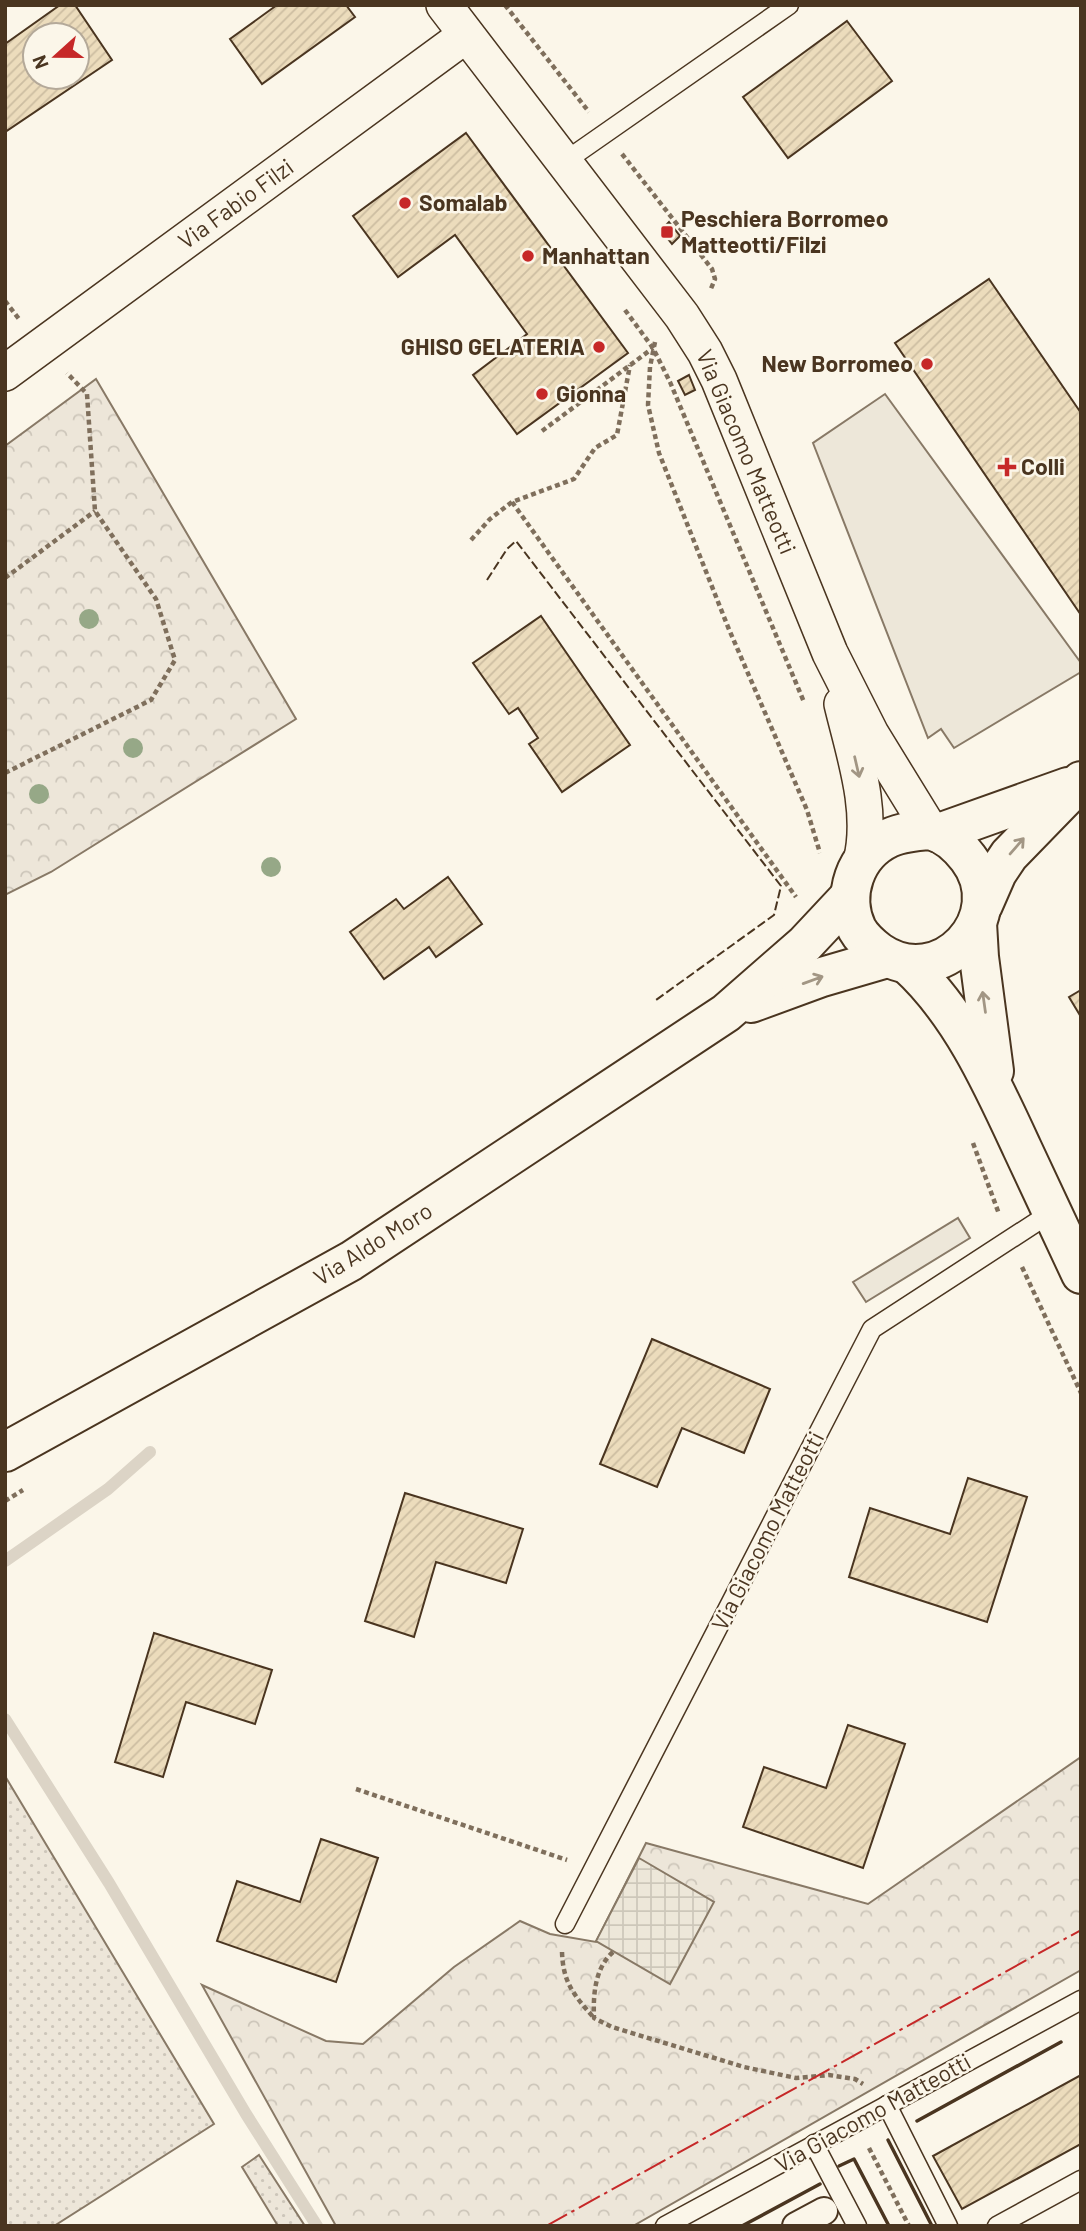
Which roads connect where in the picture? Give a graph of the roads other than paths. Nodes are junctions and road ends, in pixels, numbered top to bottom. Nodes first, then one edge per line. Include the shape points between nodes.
1 (444, 5) edge
2 (789, 5) edge
3 (466, 35) junction
4 (564, 162) junction
5 (5, 373) edge
6 (830, 653) junction
7 (1079, 782) edge
8 (934, 832) junction
9 (855, 879) junction
10 (980, 914) junction
11 (897, 961) junction
12 (726, 1013) junction
13 (998, 1094) junction
14 (1052, 1212) junction
15 (1081, 1273) edge
16 (5, 1452) edge
17 (565, 1924) road end
18 (1081, 2000) edge
19 (885, 2106) junction
20 (814, 2144) junction
21 (1081, 2180) edge
22 (824, 2211) dead end
23 (665, 2226) edge
24 (796, 2226) edge
25 (857, 2226) edge
26 (948, 2226) edge
27 (998, 2226) edge

1 - 3 street, Via Giacomo Matteotti
2 - 4 lane
3 - 4 street, Via Giacomo Matteotti
3 - 5 street, Via Fabio Filzi
4 - 6 street, Via Giacomo Matteotti via 705,352
6 - 8 street, Via Giacomo Matteotti via 871,734
6 -> 9 street, Via Giacomo Matteotti via 865,820 864,850
7 - 8 street
10 -> 7 street via 1009,855
8 - 9 street via 888,838 872,850
8 - 10 street via 962,850 973,865 979,881
9 - 11 street via 858,929 871,946
9 - 12 street, Via Aldo Moro via 805,944
10 - 11 street via 966,941 949,956 929,963
13 -> 10 street via 981,976
12 -> 11 street, Via Aldo Moro via 831,974
11 - 13 street via 957,1024
12 - 16 street, Via Aldo Moro via 351,1261
13 - 14 street
14 - 15 street
14 - 17 lane, Via Giacomo Matteotti via 872,1329
18 - 19 lane, Via Giacomo Matteotti
19 - 20 lane, Via Giacomo Matteotti
19 - 26 lane
20 - 23 lane, Via Giacomo Matteotti
20 - 25 lane
21 - 27 lane
22 - 24 street

